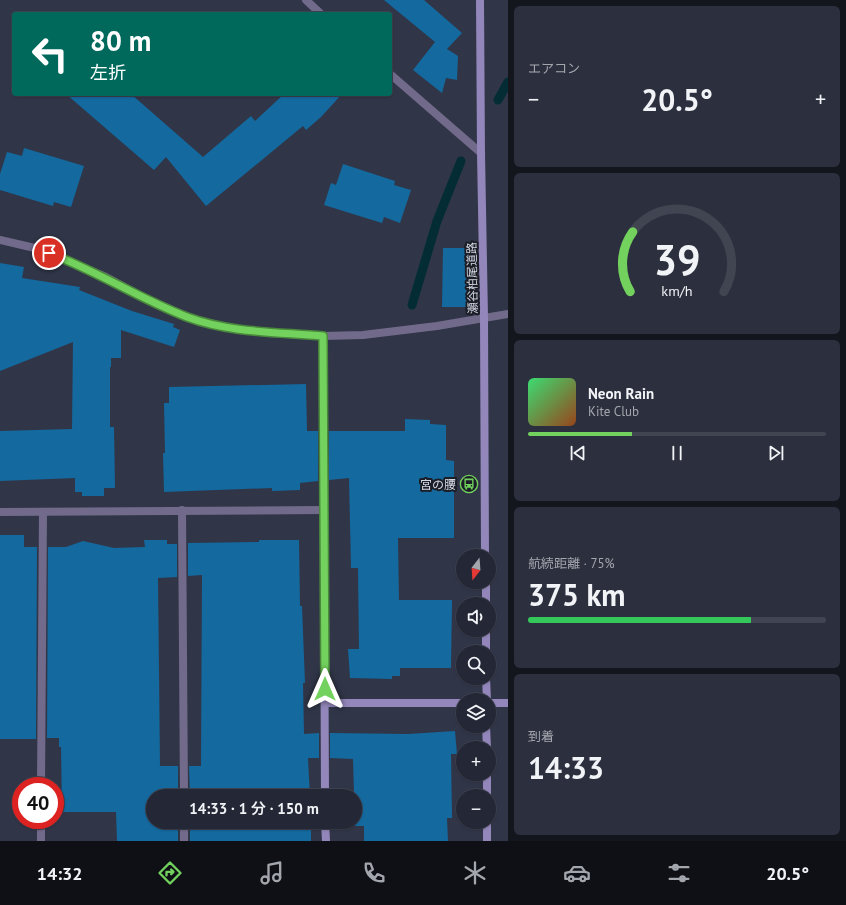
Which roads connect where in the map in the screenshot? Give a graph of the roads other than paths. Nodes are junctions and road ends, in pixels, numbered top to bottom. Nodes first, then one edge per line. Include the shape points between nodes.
1 (306, 0) edge
2 (480, 0) edge
3 (319, 12) edge
4 (392, 76) edge
5 (481, 153) junction
6 (0, 240) edge
7 (508, 314) edge
8 (484, 317) junction
9 (323, 336) junction
10 (182, 510) junction
11 (323, 510) junction
12 (0, 512) edge
13 (43, 512) junction
14 (486, 549) edge
15 (456, 703) edge
16 (496, 703) edge
17 (508, 703) edge
18 (325, 704) junction
19 (41, 777) edge
20 (184, 789) edge
21 (325, 789) edge
22 (41, 829) edge
23 (184, 829) edge
24 (325, 829) edge
25 (487, 829) edge
26 (41, 841) edge
27 (184, 841) edge
28 (326, 841) edge
29 (487, 841) edge

1 - 3 street
2 - 5 main road, 瀬谷柏尾道路
4 - 5 street
5 - 8 main road, 瀬谷柏尾道路
6 - 9 street via 39,249 59,257 188,317 226,327 269,333
7 - 8 street
8 - 9 street via 438,326 363,335
8 - 14 main road, 瀬谷柏尾道路
9 - 11 main road
10 - 11 street
10 - 13 street
10 - 20 street
11 - 18 main road
12 - 13 street
13 - 19 street
15 - 18 main road
16 - 17 main road
18 - 21 main road
22 - 26 street
23 - 27 street
24 - 28 main road
25 - 29 main road

